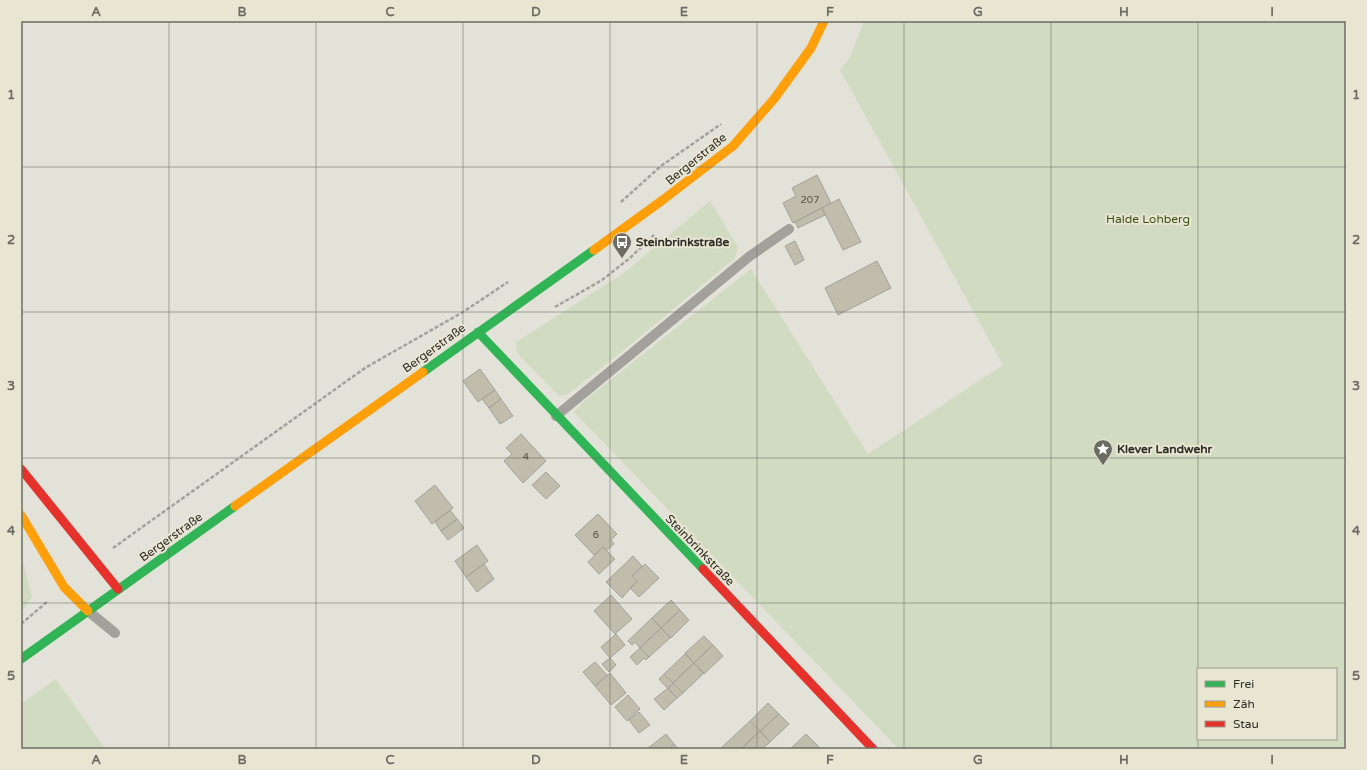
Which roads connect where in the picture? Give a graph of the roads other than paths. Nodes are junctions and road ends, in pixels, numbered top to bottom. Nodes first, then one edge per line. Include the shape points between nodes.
1 (824, 21) edge
2 (788, 229) dead end
3 (478, 332) junction
4 (556, 416) junction
5 (21, 469) edge
6 (21, 515) edge
7 (118, 589) junction
8 (88, 610) junction
9 (115, 633) dead end
10 (21, 659) edge
11 (873, 749) edge

1 - 3 main road, Bergerstraße via 811,48 774,99 732,146 608,241
2 - 4 lane via 750,256
3 - 4 main road, Steinbrinkstraße
3 - 7 main road, Bergerstraße
4 - 11 main road, Steinbrinkstraße
5 - 7 main road
6 - 8 main road via 64,587
7 - 8 main road, Bergerstraße
8 - 9 lane
8 - 10 main road, Bergerstraße

